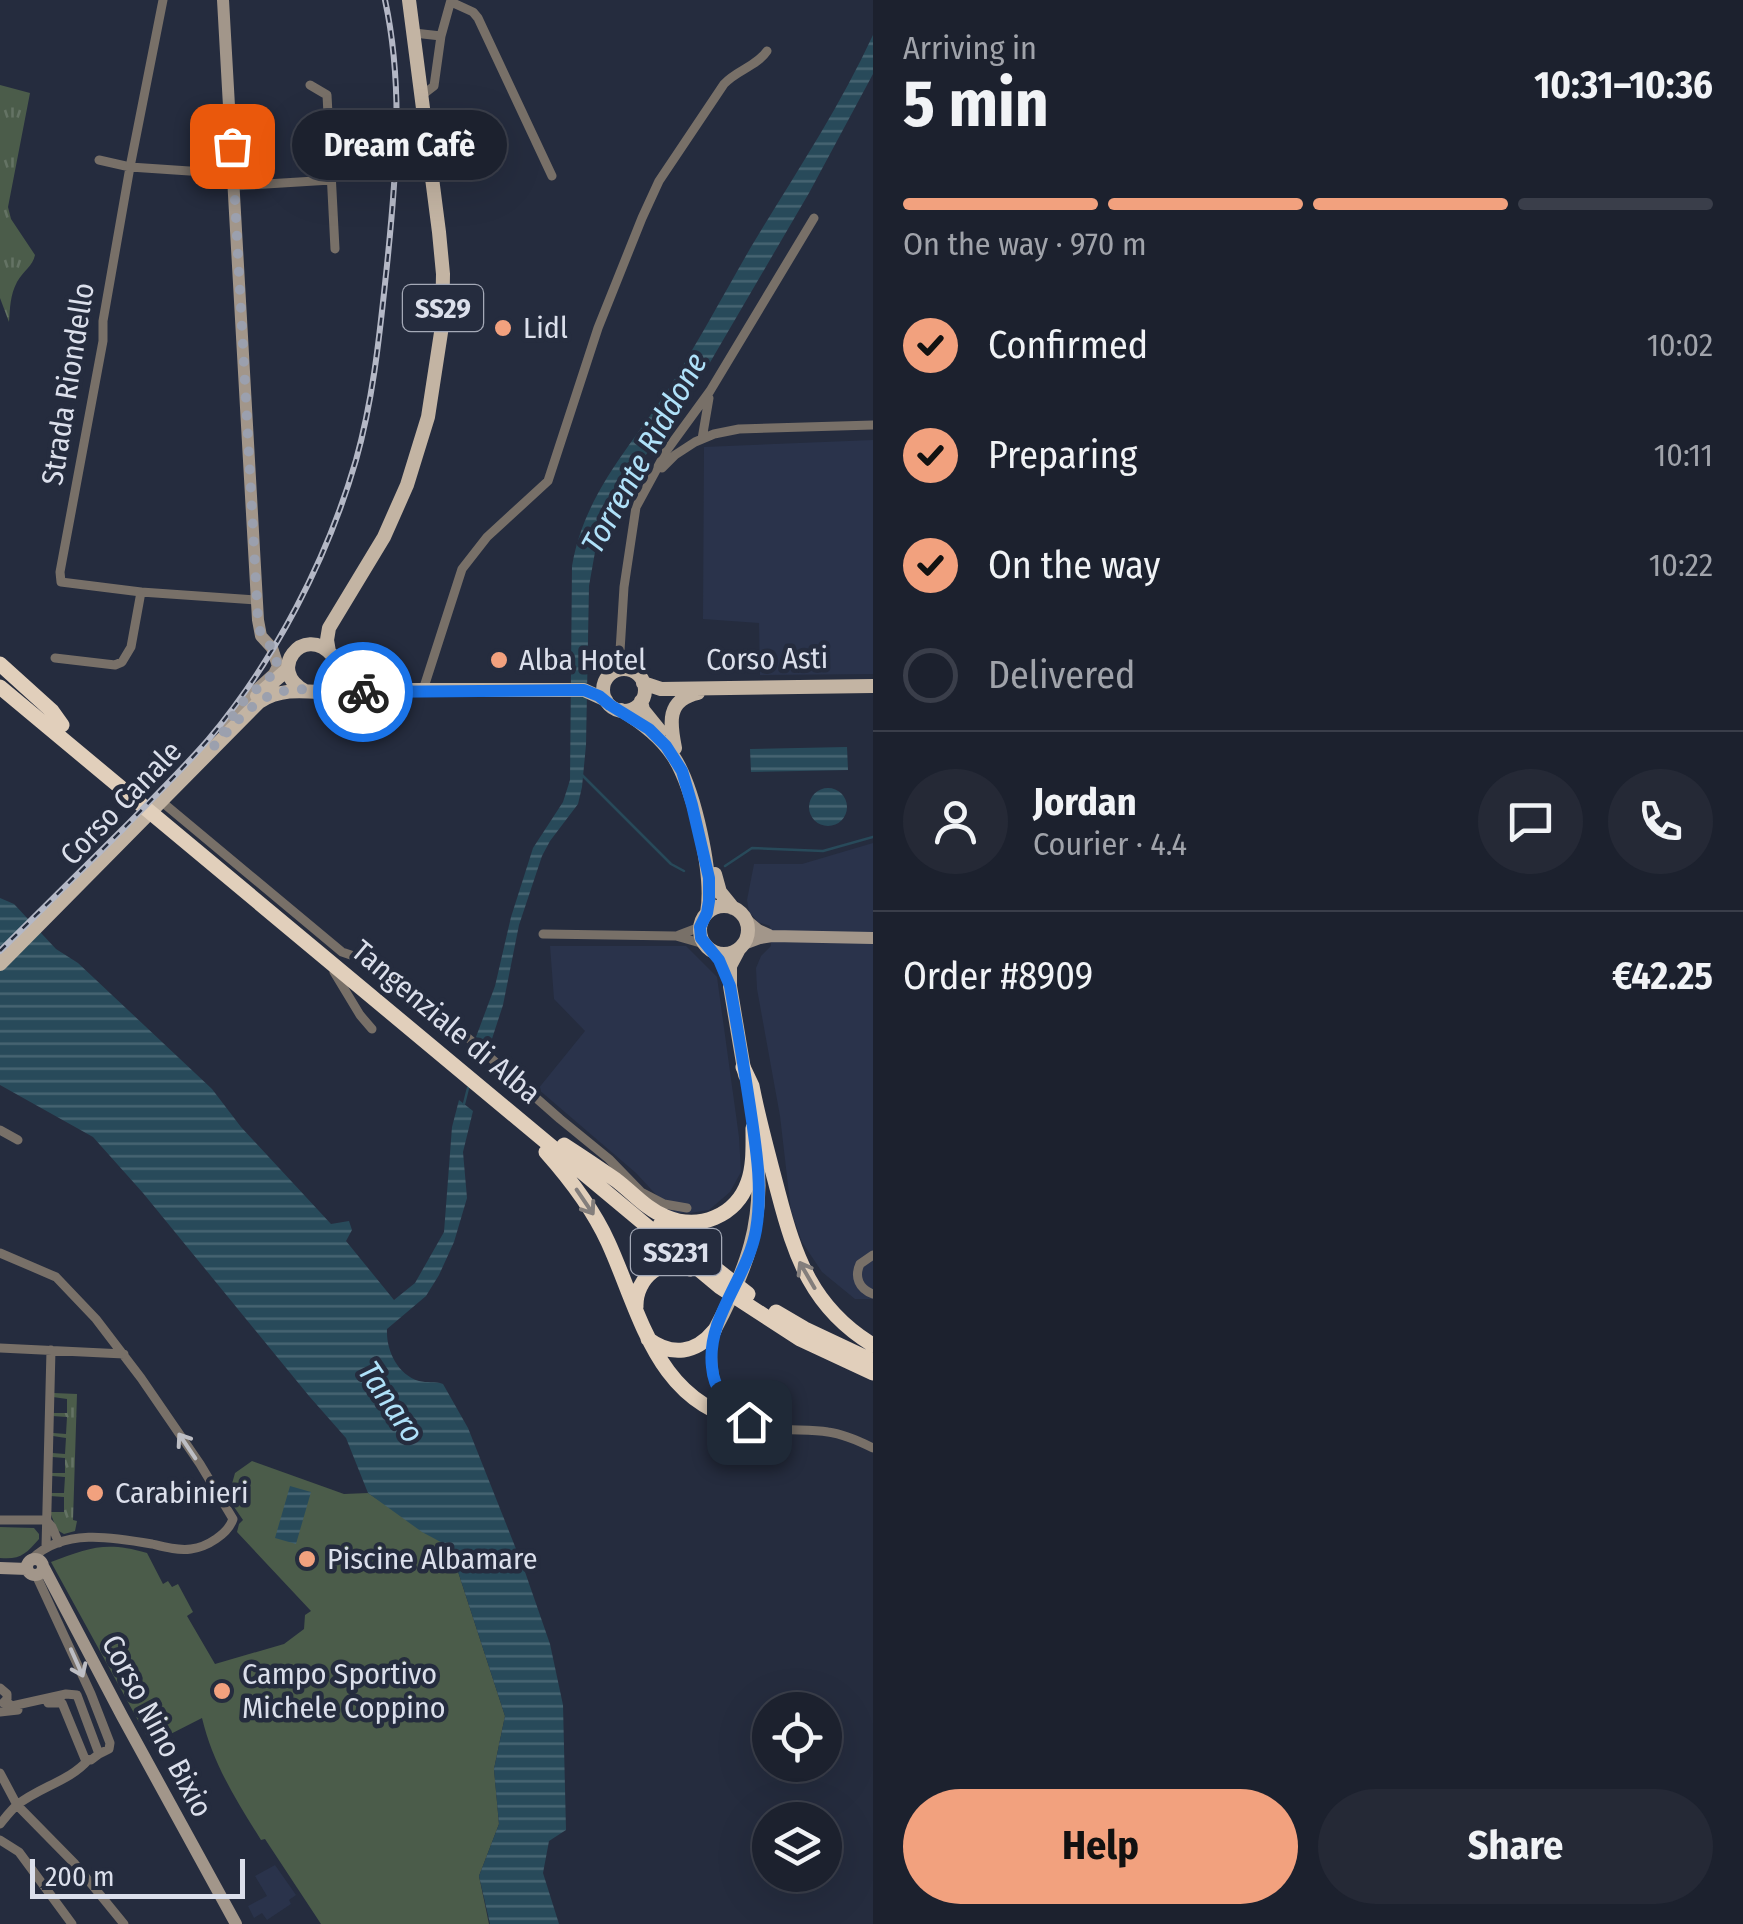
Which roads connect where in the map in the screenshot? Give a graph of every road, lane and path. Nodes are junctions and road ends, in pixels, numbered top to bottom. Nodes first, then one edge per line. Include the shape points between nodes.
1 (163, 0) edge
2 (223, 0) edge
3 (410, 0) edge
4 (451, 1) edge
5 (414, 33) junction
6 (442, 36) junction
7 (767, 51) dead end
8 (310, 84) dead end
9 (422, 96) junction
10 (99, 160) dead end
11 (130, 167) junction
12 (552, 176) dead end
13 (234, 180) junction
14 (331, 180) junction
15 (814, 218) dead end
16 (335, 249) dead end
17 (710, 391) junction
18 (707, 409) junction
19 (687, 424) junction
20 (873, 425) edge
21 (728, 432) junction
22 (699, 440) junction
23 (654, 478) junction
24 (140, 592) junction
25 (348, 598) junction
26 (256, 600) junction
27 (302, 647) junction
28 (272, 648) junction
29 (329, 652) junction
30 (620, 652) junction
31 (55, 658) dead end
32 (0, 664) edge
33 (288, 670) junction
34 (335, 670) junction
35 (630, 670) junction
36 (0, 675) edge
37 (610, 675) junction
38 (838, 686) junction
39 (873, 686) edge
40 (0, 687) edge
41 (583, 689) junction
42 (386, 690) junction
43 (423, 690) junction
44 (311, 691) junction
45 (642, 694) junction
46 (0, 697) edge
47 (606, 700) junction
48 (621, 710) junction
49 (58, 729) junction
50 (226, 730) junction
51 (214, 746) junction
52 (675, 748) junction
53 (162, 802) junction
54 (148, 816) junction
55 (739, 913) junction
56 (704, 920) junction
57 (544, 934) dead end
58 (676, 936) junction
59 (772, 936) junction
60 (873, 938) edge
61 (708, 947) junction
62 (742, 947) junction
63 (0, 964) edge
64 (365, 984) junction
65 (730, 986) junction
66 (372, 1028) dead end
67 (743, 1067) junction
68 (499, 1102) junction
69 (753, 1128) junction
70 (0, 1130) edge
71 (18, 1140) dead end
72 (564, 1144) junction
73 (686, 1208) dead end
74 (0, 1254) edge
75 (873, 1255) edge
76 (720, 1287) junction
77 (873, 1294) edge
78 (636, 1316) junction
79 (714, 1331) junction
80 (648, 1340) junction
81 (873, 1344) edge
82 (0, 1348) edge
83 (52, 1350) junction
84 (124, 1354) junction
85 (873, 1361) edge
86 (873, 1373) edge
87 (749, 1422) junction
88 (873, 1448) edge
89 (0, 1520) edge
90 (46, 1520) junction
91 (53, 1545) junction
92 (36, 1566) junction
93 (0, 1568) edge
94 (0, 1688) edge
95 (3, 1702) edge
96 (0, 1712) edge
97 (99, 1754) junction
98 (88, 1760) junction
99 (0, 1773) edge
100 (17, 1805) junction
101 (0, 1824) edge
102 (0, 1840) edge
103 (72, 1924) edge
104 (124, 1924) edge
105 (236, 1924) edge

1 - 11 street, Strada Riondello
2 - 13 street
3 - 5 main road, SS29
4 - 6 street
4 - 12 street via 478,18
5 - 6 street
5 - 9 main road, SS29
6 - 9 street via 434,86
7 - 43 street via 724,84 660,180 598,328 548,481 462,569
8 - 14 street via 327,95
9 - 25 main road, SS29 via 443,274 436,370 407,485
10 - 11 street
11 - 13 street
11 - 24 street, Strada Riondello via 60,572 61,582
13 - 14 street
13 - 26 street
14 - 16 street
15 - 17 street
17 - 18 street
17 - 19 street
18 - 21 street
18 - 22 street
19 - 22 street
19 - 23 street
20 - 21 street
21 - 22 street
22 - 23 street
23 - 30 street via 636,507
24 - 26 street, Strada Riondello
24 - 31 street via 122,662
25 - 27 main road, SS29
25 - 29 main road, SS29 via 329,628
26 - 28 street via 261,636
27 - 28 street
27 - 29 main road via 320,645
27 - 33 main road, SS29
28 - 50 street via 276,671 242,703
29 - 34 main road
30 - 35 street
30 - 37 street
32 - 49 highway, SS231 via 52,711
33 - 44 main road via 295,685
33 - 50 main road, Corso Canale / SS29
34 - 42 main road via 357,690
34 - 44 main road via 329,684
35 - 37 main road
35 - 45 main road
36 - 49 highway, Tangenziale di Alba
37 - 41 main road
37 - 47 main road
38 - 39 main road, Corso Asti
38 - 45 main road, Corso Asti via 661,688
38 - 52 main road via 685,696 672,715
40 - 49 highway, Tangenziale di Alba
41 - 43 main road
41 - 47 main road
42 - 43 main road
42 - 44 main road
44 - 51 main road, Corso Canale / SS29 via 278,692 258,702
45 - 48 main road via 632,709
45 - 52 main road via 643,710
46 - 49 highway, SS231 via 40,726
47 - 48 main road
48 - 56 main road via 658,737 682,771 709,878
49 - 64 highway, Tangenziale di Alba / SS231
50 - 51 main road, Corso Canale / SS29
51 - 53 main road, Corso Canale / SS29
52 - 55 main road via 698,798 717,885
53 - 54 main road, Corso Canale / SS29
53 - 73 street via 342,952 390,971 641,1192
54 - 63 main road, Corso Canale / SS29
54 - 66 street via 337,974
55 - 56 main road via 720,906
55 - 59 street
55 - 62 main road via 748,932
56 - 58 street
56 - 61 main road
57 - 58 street
58 - 61 street
59 - 60 street
59 - 62 street
61 - 62 main road via 726,954
61 - 65 main road
62 - 65 main road via 730,966
64 - 68 highway, Tangenziale di Alba / SS231
64 - 72 highway, Tangenziale di Alba / SS231
65 - 67 main road
67 - 69 main road
81 -> 67 highway via 835,1315 798,1261
68 - 76 highway, Tangenziale di Alba / SS231
68 -> 78 highway via 591,1210
69 - 72 highway via 752,1166 742,1194 723,1214 699,1222 652,1210
69 - 79 main road via 760,1195 756,1234
70 - 71 street
72 - 85 highway, Tangenziale di Alba / SS231 via 727,1279 806,1330
74 - 84 street via 56,1276
75 - 77 street via 856,1276
76 - 78 highway via 685,1266 666,1264 641,1282
76 - 86 highway, Tangenziale di Alba / SS231 via 800,1339
78 - 80 highway
79 - 80 highway via 680,1352
79 - 87 street via 716,1384
80 - 87 highway via 668,1372 704,1406
82 - 83 street
83 - 84 street
83 - 90 street
91 -> 84 street via 101,1536 193,1549 220,1536 233,1519
87 - 88 street via 831,1432
89 - 90 street
90 - 91 street
91 - 92 street
92 - 93 street
92 -> 97 street via 110,1743
92 - 105 street, Corso Nino Bixio via 64,1604
94 - 95 street via 7,1694
95 - 97 street via 77,1696
96 - 98 street via 62,1703
97 - 98 street
98 - 100 street via 81,1771
99 - 100 street
100 - 101 street
100 - 104 street
102 - 103 street via 19,1852

